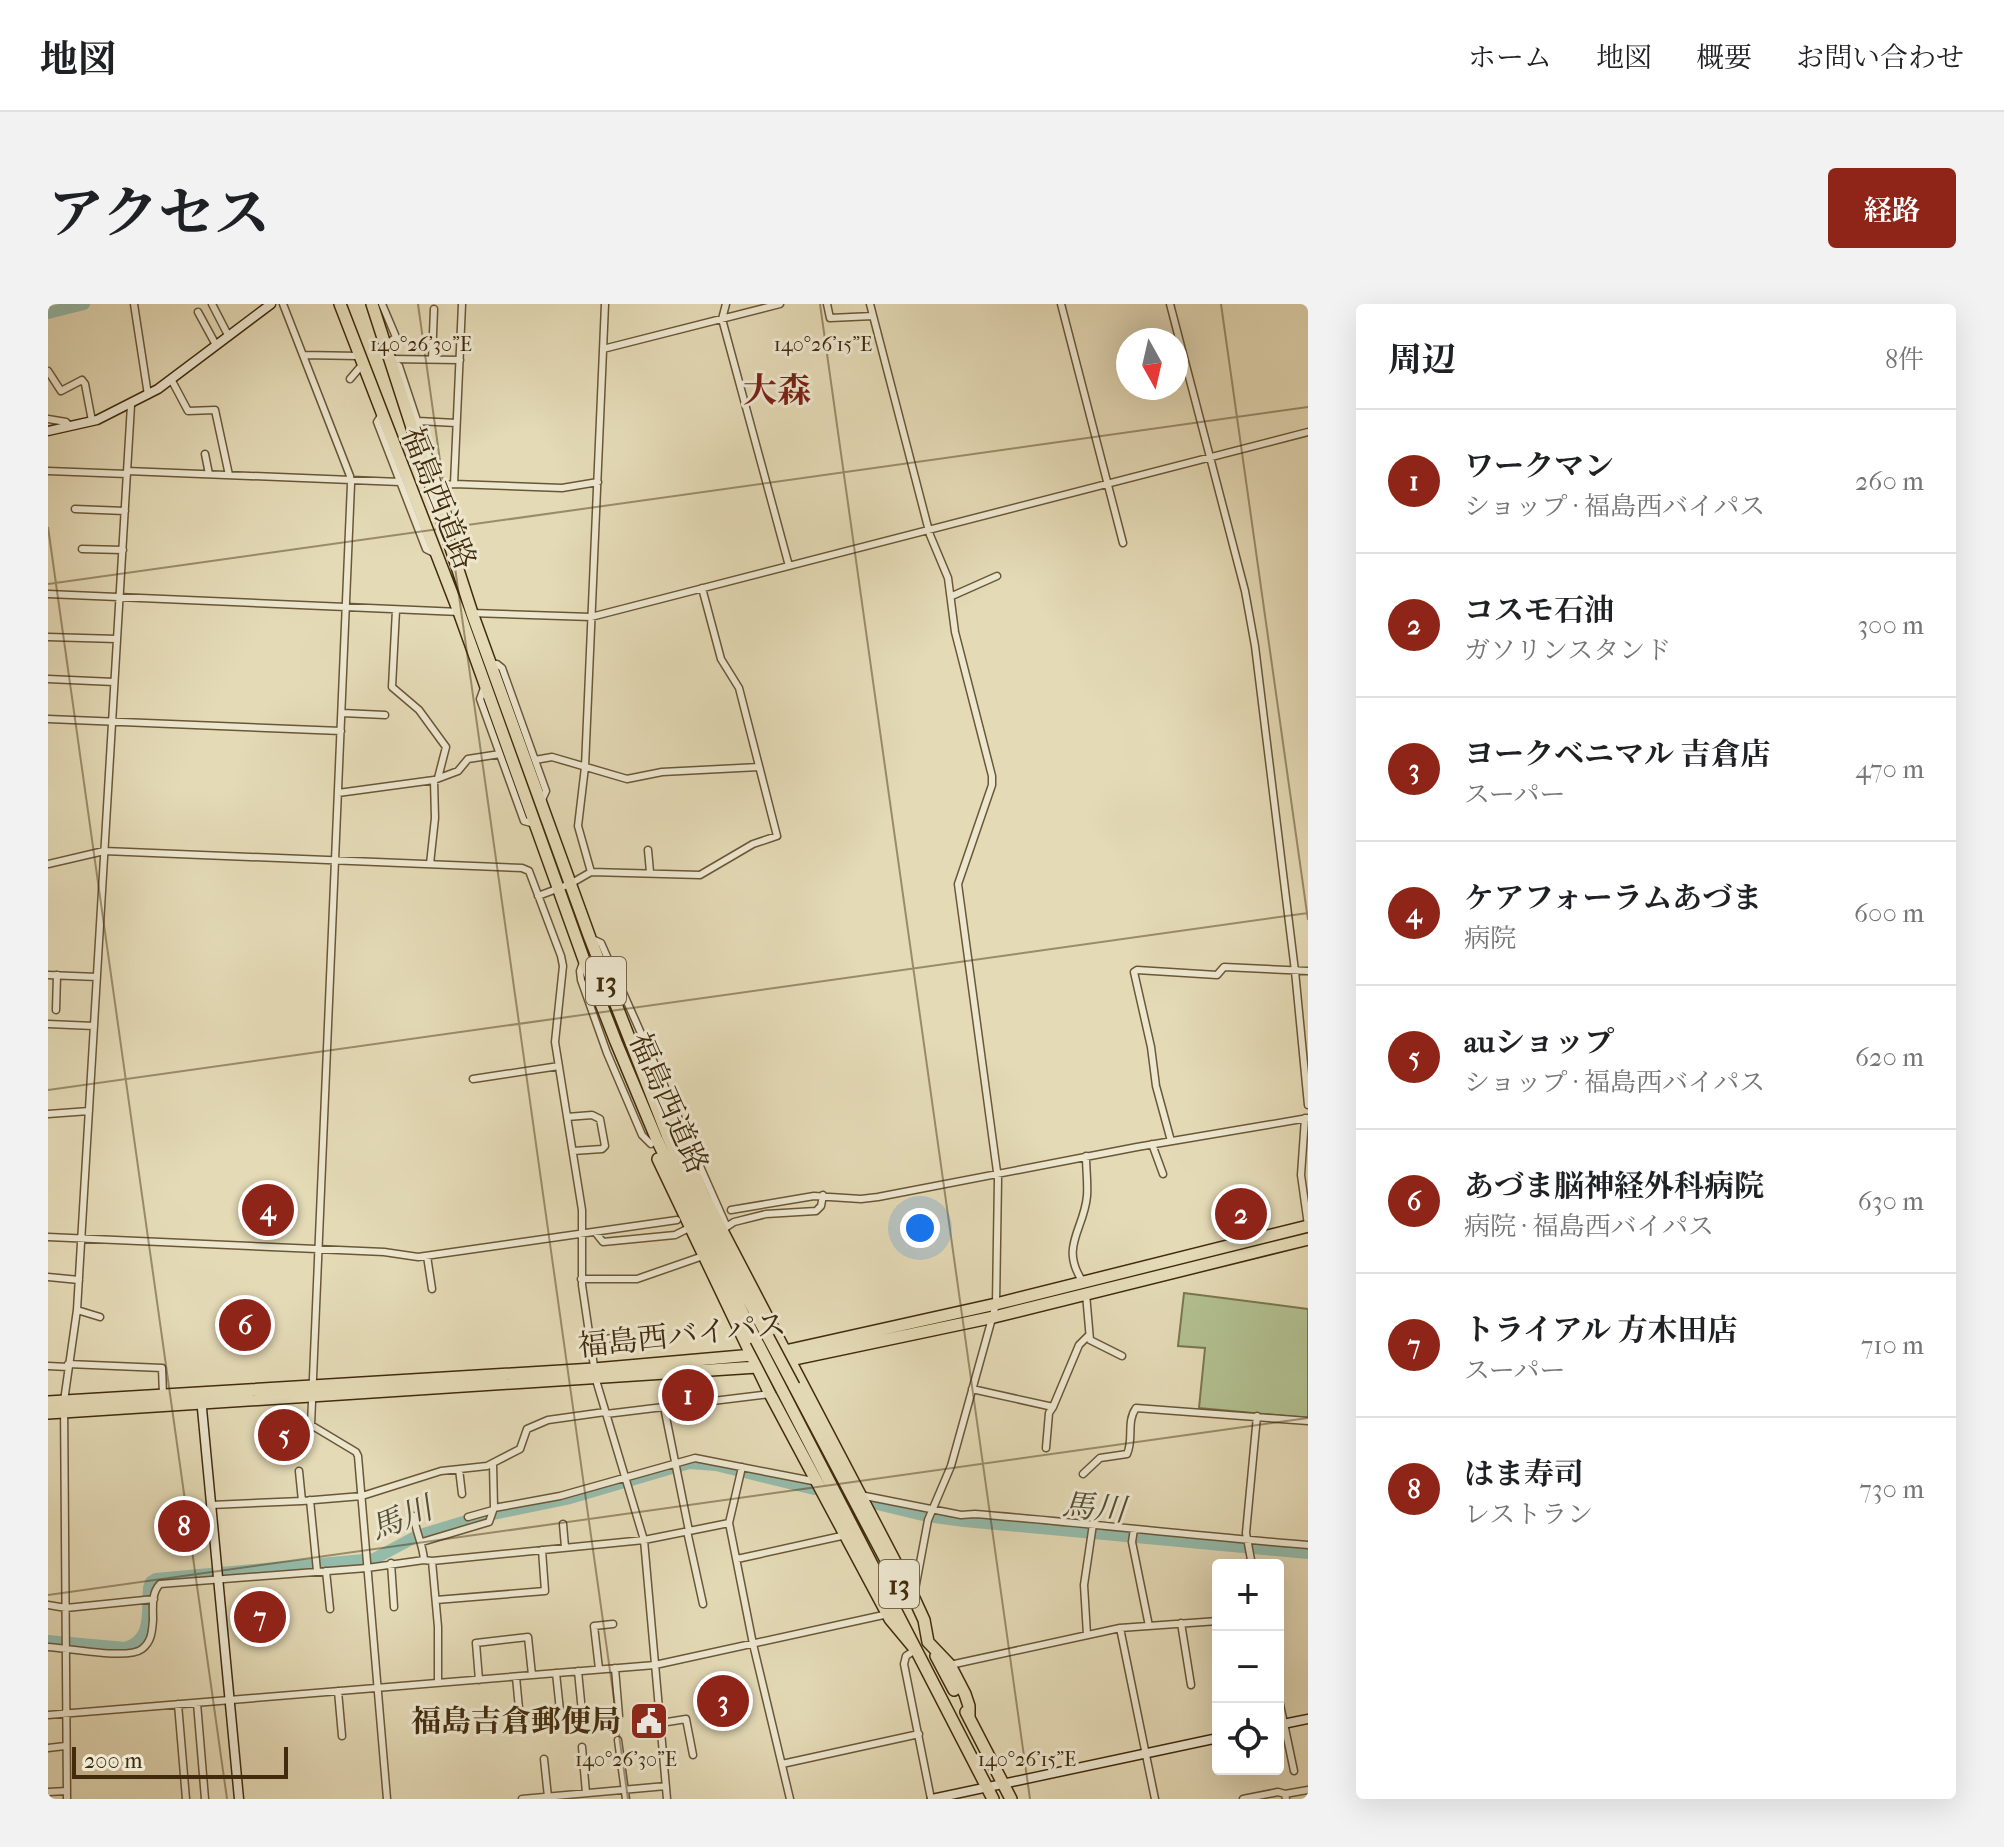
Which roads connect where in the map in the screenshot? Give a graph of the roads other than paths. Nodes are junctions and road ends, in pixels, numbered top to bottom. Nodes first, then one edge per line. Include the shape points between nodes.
1 (134, 304) edge
2 (212, 304) edge
3 (271, 304) edge
4 (283, 304) edge
5 (340, 304) edge
6 (372, 304) edge
7 (382, 304) edge
8 (462, 304) edge
9 (605, 304) edge
10 (726, 304) edge
11 (780, 304) edge
12 (827, 304) edge
13 (870, 304) edge
14 (1061, 304) edge
15 (1170, 304) edge
16 (434, 309) dead end
17 (198, 312) dead end
18 (873, 316) junction
19 (722, 319) junction
20 (228, 335) junction
21 (216, 345) junction
22 (386, 345) junction
23 (603, 349) junction
24 (303, 355) junction
25 (390, 359) junction
26 (432, 359) junction
27 (361, 360) junction
28 (460, 360) junction
29 (48, 371) edge
30 (171, 379) junction
31 (350, 379) dead end
32 (148, 395) junction
33 (131, 405) junction
34 (381, 416) junction
35 (48, 419) edge
36 (92, 421) junction
37 (418, 421) junction
38 (456, 423) junction
39 (70, 426) junction
40 (48, 431) edge
41 (1308, 432) edge
42 (205, 454) dead end
43 (1211, 458) junction
44 (48, 471) edge
45 (127, 473) junction
46 (209, 474) junction
47 (229, 475) junction
48 (350, 479) junction
49 (400, 482) junction
50 (598, 482) junction
51 (454, 484) junction
52 (1107, 484) junction
53 (439, 486) junction
54 (75, 509) dead end
55 (125, 511) junction
56 (929, 529) junction
57 (447, 537) junction
58 (1123, 543) dead end
59 (82, 549) dead end
60 (123, 550) junction
61 (434, 553) junction
62 (789, 566) junction
63 (997, 576) dead end
64 (702, 588) junction
65 (48, 594) edge
66 (952, 596) junction
67 (120, 597) junction
68 (346, 608) junction
69 (396, 610) junction
70 (459, 612) junction
71 (472, 613) junction
72 (591, 617) junction
73 (48, 637) edge
74 (117, 639) junction
75 (490, 664) junction
76 (48, 679) edge
77 (114, 682) junction
78 (485, 686) junction
79 (342, 713) junction
80 (385, 715) dead end
81 (48, 719) edge
82 (112, 721) junction
83 (341, 731) junction
84 (500, 754) junction
85 (535, 760) junction
86 (585, 767) junction
87 (759, 767) junction
88 (436, 779) junction
89 (338, 793) junction
90 (540, 802) junction
91 (535, 824) junction
92 (648, 850) dead end
93 (104, 851) junction
94 (334, 861) junction
95 (48, 864) edge
96 (430, 864) junction
97 (591, 872) junction
98 (650, 872) junction
99 (564, 886) junction
100 (538, 896) junction
101 (590, 938) junction
102 (584, 960) junction
103 (1295, 971) junction
104 (1308, 971) edge
105 (48, 975) edge
106 (57, 975) junction
107 (97, 977) junction
108 (56, 1010) dead end
109 (620, 1015) junction
110 (48, 1024) edge
111 (94, 1026) junction
112 (616, 1042) junction
113 (559, 1066) junction
114 (473, 1079) dead end
115 (1308, 1105) edge
116 (89, 1111) junction
117 (48, 1114) edge
118 (567, 1117) junction
119 (1306, 1118) edge
120 (1171, 1141) junction
121 (651, 1144) junction
122 (1152, 1144) junction
123 (573, 1151) junction
124 (1086, 1156) junction
125 (997, 1174) junction
126 (1163, 1174) dead end
127 (823, 1195) junction
128 (731, 1210) dead end
129 (677, 1220) dead end
130 (1308, 1226) edge
131 (689, 1228) junction
132 (725, 1229) junction
133 (595, 1232) junction
134 (583, 1234) junction
135 (48, 1237) edge
136 (81, 1239) junction
137 (1308, 1239) edge
138 (320, 1249) junction
139 (427, 1256) junction
140 (703, 1256) junction
141 (48, 1277) edge
142 (581, 1279) junction
143 (79, 1280) junction
144 (1084, 1288) junction
145 (432, 1289) dead end
146 (996, 1304) junction
147 (77, 1310) junction
148 (100, 1317) dead end
149 (994, 1317) junction
150 (1088, 1336) junction
151 (617, 1337) dead end
152 (762, 1338) junction
153 (590, 1342) junction
154 (788, 1356) junction
155 (1122, 1356) dead end
156 (755, 1362) junction
157 (48, 1366) edge
158 (68, 1366) junction
159 (595, 1374) junction
160 (972, 1389) junction
161 (782, 1390) junction
162 (312, 1391) junction
163 (163, 1395) junction
164 (201, 1398) junction
165 (48, 1402) edge
166 (64, 1407) junction
167 (664, 1407) junction
168 (1053, 1407) junction
169 (48, 1413) edge
170 (606, 1413) junction
171 (1257, 1416) junction
172 (1308, 1421) edge
173 (1046, 1448) dead end
174 (493, 1464) junction
175 (676, 1465) junction
176 (459, 1469) junction
177 (742, 1470) junction
178 (299, 1471) dead end
179 (1083, 1474) dead end
180 (625, 1481) junction
181 (818, 1482) junction
182 (462, 1494) dead end
183 (860, 1495) junction
184 (362, 1496) junction
185 (306, 1500) junction
186 (211, 1505) junction
187 (493, 1512) junction
188 (930, 1514) junction
189 (414, 1516) dead end
190 (468, 1517) dead end
191 (729, 1523) junction
192 (563, 1524) dead end
193 (1093, 1526) junction
194 (688, 1531) junction
195 (846, 1535) junction
196 (1133, 1535) junction
197 (644, 1540) junction
198 (421, 1541) junction
199 (1248, 1545) junction
200 (1308, 1545) edge
201 (565, 1547) junction
202 (542, 1550) junction
203 (737, 1559) junction
204 (1251, 1559) edge
205 (428, 1560) junction
206 (391, 1563) junction
207 (367, 1566) junction
208 (317, 1570) junction
209 (326, 1571) junction
210 (219, 1578) junction
211 (913, 1596) junction
212 (150, 1600) junction
213 (436, 1600) junction
214 (703, 1604) dead end
215 (48, 1605) edge
216 (394, 1607) dead end
217 (66, 1608) junction
218 (330, 1609) dead end
219 (888, 1614) junction
220 (1212, 1621) edge
221 (1181, 1623) junction
222 (613, 1624) dead end
223 (1149, 1626) junction
224 (1120, 1628) junction
225 (1087, 1635) junction
226 (928, 1642) junction
227 (753, 1644) junction
228 (65, 1646) junction
229 (48, 1647) edge
230 (915, 1649) junction
231 (655, 1665) junction
232 (950, 1665) junction
233 (615, 1668) junction
234 (599, 1669) junction
235 (578, 1671) junction
236 (556, 1673) junction
237 (532, 1675) junction
238 (516, 1677) junction
239 (479, 1680) junction
240 (438, 1683) junction
241 (1191, 1685) dead end
242 (377, 1688) junction
243 (338, 1691) junction
244 (231, 1700) junction
245 (197, 1703) junction
246 (178, 1704) junction
247 (582, 1712) dead end
248 (65, 1713) junction
249 (48, 1715) edge
250 (619, 1716) dead end
251 (969, 1718) junction
252 (520, 1719) dead end
253 (1308, 1719) edge
254 (561, 1720) dead end
255 (661, 1723) junction
256 (1284, 1724) edge
257 (919, 1734) junction
258 (342, 1736) dead end
259 (1284, 1736) edge
260 (1212, 1739) edge
261 (618, 1740) dead end
262 (65, 1746) junction
263 (582, 1747) dead end
264 (48, 1748) edge
265 (1145, 1753) junction
266 (693, 1755) dead end
267 (544, 1759) dead end
268 (782, 1764) junction
269 (1294, 1771) dead end
270 (1003, 1783) junction
271 (666, 1786) junction
272 (987, 1787) junction
273 (625, 1790) junction
274 (1308, 1790) edge
275 (67, 1791) junction
276 (48, 1792) edge
277 (586, 1793) junction
278 (548, 1797) junction
279 (1286, 1797) edge
280 (67, 1799) edge
281 (186, 1799) edge
282 (205, 1799) edge
283 (239, 1799) edge
284 (387, 1799) edge
285 (522, 1799) edge
286 (626, 1799) edge
287 (667, 1799) edge
288 (790, 1799) edge
289 (932, 1799) edge
290 (993, 1799) edge
291 (1011, 1799) edge
292 (1155, 1799) edge
293 (1243, 1799) edge

1 - 32 street
2 - 20 street
3 - 20 street
4 - 24 street
5 - 27 highway, 福島西道路 / 13
6 - 22 highway, 福島西道路 / 13
7 - 22 street via 396,337
8 - 28 street
9 - 23 street
10 - 19 street
11 - 19 street
12 - 18 street via 830,318
13 - 18 street
14 - 52 street
15 - 43 street
16 - 26 street
17 - 21 street
18 - 56 street
19 - 23 street
19 - 62 street
20 - 21 street
21 - 30 street
22 - 25 highway, 福島西道路 / 13
23 - 50 street
24 - 27 street
24 - 48 street
25 - 26 street
25 - 37 street via 399,366
25 - 57 highway, 福島西道路 / 13
26 - 28 street
27 - 31 street
27 - 34 highway, 福島西道路 / 13
28 - 38 street
29 - 36 street via 61,391 82,380
30 - 32 street
30 - 47 street via 188,411 215,410
32 - 33 street
33 - 36 street
33 - 45 street
34 - 49 street via 377,422
34 - 61 highway, 福島西道路 / 13
35 - 39 street
36 - 39 street
37 - 38 street
37 - 53 street
38 - 51 street
39 - 40 street
41 - 43 street
42 - 46 street
43 - 52 street
43 - 103 street via 1255,646
44 - 45 street
45 - 46 street
45 - 55 street
46 - 47 street
47 - 48 street
48 - 49 street
48 - 68 street
49 - 61 street via 426,549
50 - 51 street via 562,488
50 - 72 street
51 - 53 street
52 - 56 street
52 - 58 street
53 - 57 street via 450,520
54 - 55 street
55 - 60 street
56 - 62 street
56 - 66 street
57 - 71 highway, 福島西道路 / 13
59 - 60 street
60 - 67 street
61 - 70 highway, 福島西道路 / 13
62 - 64 street
63 - 66 street
64 - 72 street
64 - 87 street via 721,659 739,688
65 - 67 street
66 - 125 street via 955,632 992,776 958,884
67 - 68 street
67 - 74 street
68 - 69 street
68 - 79 street
69 - 70 street
69 - 88 street via 392,687 419,710 446,747
70 - 71 street
70 - 78 highway, 福島西道路 / 13
71 - 72 street
71 - 75 highway, 福島西道路 / 13
72 - 86 street
73 - 74 street
74 - 77 street
75 - 85 street via 502,668
75 - 90 highway, 福島西道路 / 13
76 - 77 street
77 - 82 street
78 - 84 street via 480,699
78 - 91 highway, 福島西道路 / 13
79 - 80 street
79 - 83 street
81 - 82 street
82 - 83 street
82 - 93 street
83 - 89 street
84 - 88 street via 468,759 458,771
84 - 91 street via 524,821
85 - 86 street via 552,757
85 - 90 street via 546,791
86 - 87 street via 627,779
86 - 97 street via 578,826
87 - 98 street via 777,836 700,875
88 - 89 street
88 - 96 street
89 - 94 street
90 - 99 highway, 福島西道路 / 13
91 - 99 highway, 福島西道路 / 13
92 - 98 street
93 - 94 street
93 - 95 street
93 - 107 street
94 - 96 street
94 - 138 street
96 - 100 street via 522,868 529,871
97 - 98 street
97 - 99 street
99 - 100 street
99 - 101 highway, 福島西道路 / 13
99 - 102 highway, 福島西道路 / 13
100 - 113 street via 563,966 555,1042
101 - 109 highway, 福島西道路 / 13
101 - 132 street via 601,943
102 - 112 highway, 福島西道路 / 13
102 - 121 street via 581,980 607,1053 642,1135
103 - 104 street
103 - 115 street
103 - 120 street via 1224,967 1217,975 1134,972
105 - 106 street
106 - 107 street
106 - 108 street
107 - 111 street
109 - 132 highway via 637,1041 704,1196
109 - 152 highway, 福島西道路 / 13 via 668,1137
110 - 111 street
111 - 116 street
112 - 121 highway via 617,1064
112 - 152 highway, 福島西道路 / 13 via 657,1140
113 - 114 street
113 - 118 street
116 - 117 street
116 - 136 street
118 - 123 street
118 - 123 street via 598,1116 602,1125 602,1149
119 - 120 street
119 - 130 street via 1301,1175
120 - 122 street
121 - 131 highway
122 - 124 street
122 - 126 street
123 - 134 street
124 - 125 street
124 - 144 street via 1087,1196 1072,1254
125 - 127 street via 861,1199
125 - 146 street
127 - 128 street
127 - 132 street via 816,1211 766,1214
129 - 133 street
130 - 144 highway, 福島西バイパス
131 - 133 street via 675,1235 603,1242
131 - 140 highway
132 - 154 highway
133 - 134 street
134 - 139 street
134 - 142 street
135 - 136 street
136 - 138 street
136 - 143 street
137 - 144 highway, 福島西バイパス
138 - 139 street
138 - 162 street
139 - 145 street
140 - 142 street via 637,1279
140 - 156 highway
141 - 143 street
142 - 153 street
143 - 147 street
144 - 146 highway, 福島西バイパス
144 - 149 highway, 福島西バイパス
144 - 150 street
146 - 149 street
146 - 154 highway, 福島西バイパス
147 - 148 street
147 - 158 street
149 - 154 highway, 福島西バイパス
149 - 160 street
150 - 155 street
150 - 168 street via 1079,1345
151 - 153 street
152 - 161 highway, 福島西道路 / 13, bridge
153 - 159 street
154 - 156 highway, 福島西バイパス
154 - 183 highway
156 - 159 highway, 福島西バイパス
156 - 161 highway
157 - 158 street
158 - 163 street via 162,1368
158 - 166 street
159 - 162 highway, 福島西バイパス
159 - 170 street
160 - 168 street
160 - 188 street via 951,1466
161 - 167 street
161 - 181 highway
161 - 226 highway, 福島西道路 / 13
161 - 230 highway, 福島西道路 / 13
162 - 164 highway, 福島西バイパス
162 - 184 street via 311,1425 356,1452
163 - 164 highway, 福島西バイパス
163 - 166 highway, 福島西バイパス
164 - 166 highway, 福島西バイパス
164 - 186 street
165 - 166 highway, 福島西バイパス
166 - 169 highway, 福島西バイパス
166 - 217 street
167 - 170 street
167 - 175 street
168 - 173 street
170 - 174 street via 548,1420 527,1429 520,1449
170 - 180 street
171 - 172 street
171 - 179 street via 1136,1408 1127,1454 1100,1458
171 - 199 street
174 - 176 street
174 - 187 street
175 - 177 street via 704,1458
175 - 180 street
175 - 194 street
176 - 182 street
176 - 184 street
177 - 181 street
177 - 191 street
178 - 185 street
180 - 187 street
180 - 197 street
181 - 195 highway
183 - 188 street
183 - 211 highway
184 - 185 street
184 - 207 street
185 - 186 street
185 - 208 street
186 - 210 street
187 - 190 street
187 - 198 street via 489,1522
188 - 193 street
188 - 211 street
189 - 198 street
191 - 194 street
191 - 203 street
192 - 201 street
193 - 196 street
193 - 225 street via 1084,1585
194 - 197 street
194 - 214 street
195 - 203 street
195 - 219 highway
196 - 199 street
196 - 223 street
197 - 201 street
197 - 231 street
198 - 205 street
199 - 200 street
199 - 204 street
201 - 202 street
202 - 205 street
202 - 213 street via 545,1591
203 - 227 street
205 - 206 street
205 - 213 street
206 - 207 street
206 - 216 street
207 - 209 street
207 - 242 street
208 - 209 street
208 - 210 street
209 - 218 street
210 - 212 street via 160,1584
210 - 244 street
211 - 226 highway
212 - 217 street
212 - 228 street via 152,1635 138,1652
213 - 240 street
215 - 217 street
217 - 228 street
219 - 227 street
219 - 230 highway
220 - 221 street
221 - 223 street
221 - 241 street
222 - 234 street via 594,1626
223 - 224 street
224 - 225 street
224 - 265 street
225 - 232 street
226 - 232 highway
226 - 251 highway, 福島西道路 / 13
227 - 231 street
227 - 268 street
228 - 229 street
228 - 248 street
230 - 257 street via 904,1664
230 - 272 highway, 福島西道路 / 13
231 - 233 street
231 - 255 street
232 - 251 highway via 969,1706
233 - 234 street
233 - 250 street
234 - 235 street
235 - 236 street
235 - 247 street
236 - 237 street
236 - 254 street
237 - 238 street
237 - 239 street via 528,1637 476,1643
238 - 239 street
238 - 252 street
239 - 240 street
240 - 242 street
242 - 243 street
242 - 284 street
243 - 244 street
243 - 258 street
244 - 245 street
244 - 283 street
245 - 246 street
245 - 282 street
246 - 248 street
246 - 281 street
248 - 249 street
248 - 262 street
251 - 270 highway, 福島西道路 / 13
253 - 256 street
255 - 266 street via 686,1719
255 - 271 street
257 - 268 street
257 - 289 street
259 - 269 street
260 - 265 street
261 - 273 street
262 - 264 street
262 - 275 street
263 - 277 street
265 - 270 street
265 - 292 street
267 - 278 street
268 - 288 street
270 - 272 street
270 - 291 highway, 福島西道路 / 13
271 - 273 street
271 - 287 street
272 - 289 street
272 - 290 highway, 福島西道路 / 13
273 - 277 street
273 - 286 street
274 - 279 street
275 - 276 street
275 - 280 street
277 - 278 street
278 - 285 street
279 - 293 street via 1278,1792

